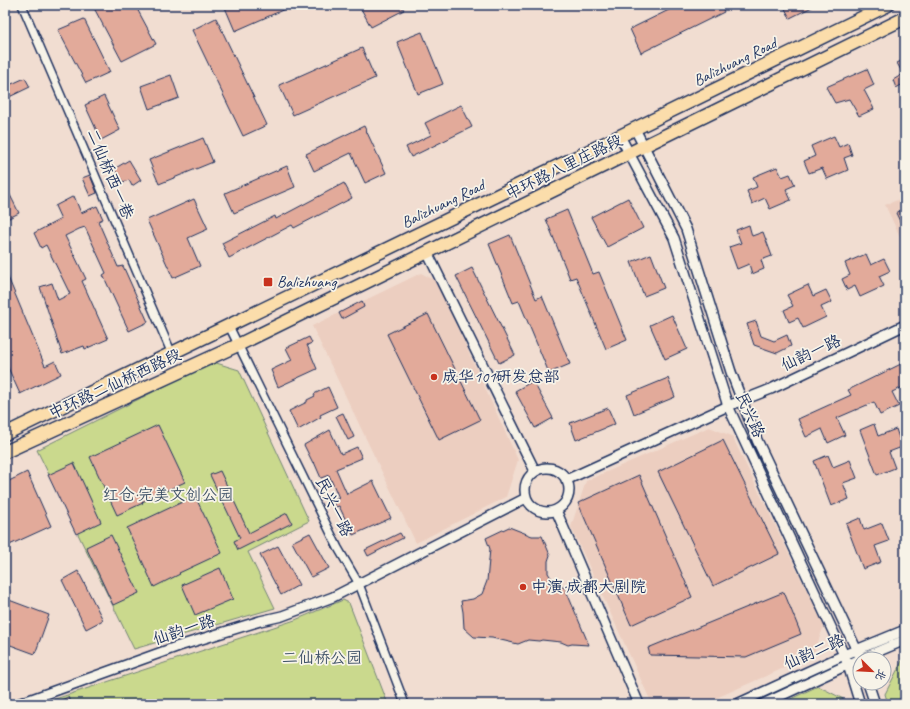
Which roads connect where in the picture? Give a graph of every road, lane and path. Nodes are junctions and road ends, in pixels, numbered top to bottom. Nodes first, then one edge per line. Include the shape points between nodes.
1 (22, 5) edge
2 (888, 5) edge
3 (905, 18) edge
4 (634, 129) junction
5 (620, 136) junction
6 (644, 146) junction
7 (629, 153) junction
8 (427, 252) junction
9 (905, 325) edge
10 (229, 326) junction
11 (238, 345) junction
12 (172, 354) junction
13 (742, 401) junction
14 (728, 406) junction
15 (5, 434) edge
16 (5, 452) edge
17 (535, 471) junction
18 (566, 480) junction
19 (526, 498) junction
20 (556, 510) junction
21 (359, 584) junction
22 (905, 630) edge
23 (905, 640) edge
24 (856, 650) junction
25 (880, 651) edge
26 (844, 655) junction
27 (852, 663) edge
28 (848, 665) junction
29 (871, 691) edge
30 (18, 704) edge
31 (405, 704) edge
32 (640, 704) edge
33 (737, 704) edge
34 (763, 704) edge
35 (860, 704) edge
36 (875, 704) edge

1 - 12 street, 二仙桥西一巷
2 - 4 main road, Balizhuang Road
3 - 6 main road, 中环路八里庄路段
4 - 5 main road, Balizhuang Road
4 - 6 street, 民兴路
5 - 7 street, 民兴路
5 - 10 main road, Balizhuang Road
6 - 7 main road, 中环路八里庄路段
6 - 13 street, 民兴路 via 686,229
7 - 8 main road, 中环路八里庄路段
7 - 14 street, 民兴路 via 674,238
8 - 11 main road, 中环路八里庄路段
8 - 17 street
9 - 13 street, 仙韵一路
10 - 11 street, 民兴一路
10 - 12 main road, 中环路二仙桥西路段
11 - 16 main road, 中环路二仙桥西路段
11 - 21 street, 民兴一路 via 338,548
12 - 15 main road, 中环路二仙桥西路段
13 - 14 street, 仙韵一路
13 - 24 street, 民兴路 via 757,440
14 - 18 street, 仙韵一路
14 - 26 street, 民兴路
17 - 18 street via 542,468 557,470
17 - 19 street via 526,483
18 - 20 street via 568,494 562,506
19 - 20 street via 536,509 543,512
19 - 21 street, 仙韵一路
20 - 32 street
21 - 30 street, 仙韵一路 via 333,597 282,616 179,646
21 - 31 street, 民兴一路
22 - 24 street, 仙韵二路
23 - 25 street, 仙韵二路
24 - 26 street, 仙韵二路
26 - 28 street, 民兴路
26 - 33 street, 仙韵二路
27 - 28 street, 仙韵二路
28 - 34 street, 仙韵二路
28 - 35 street, 民兴路
29 - 36 street

